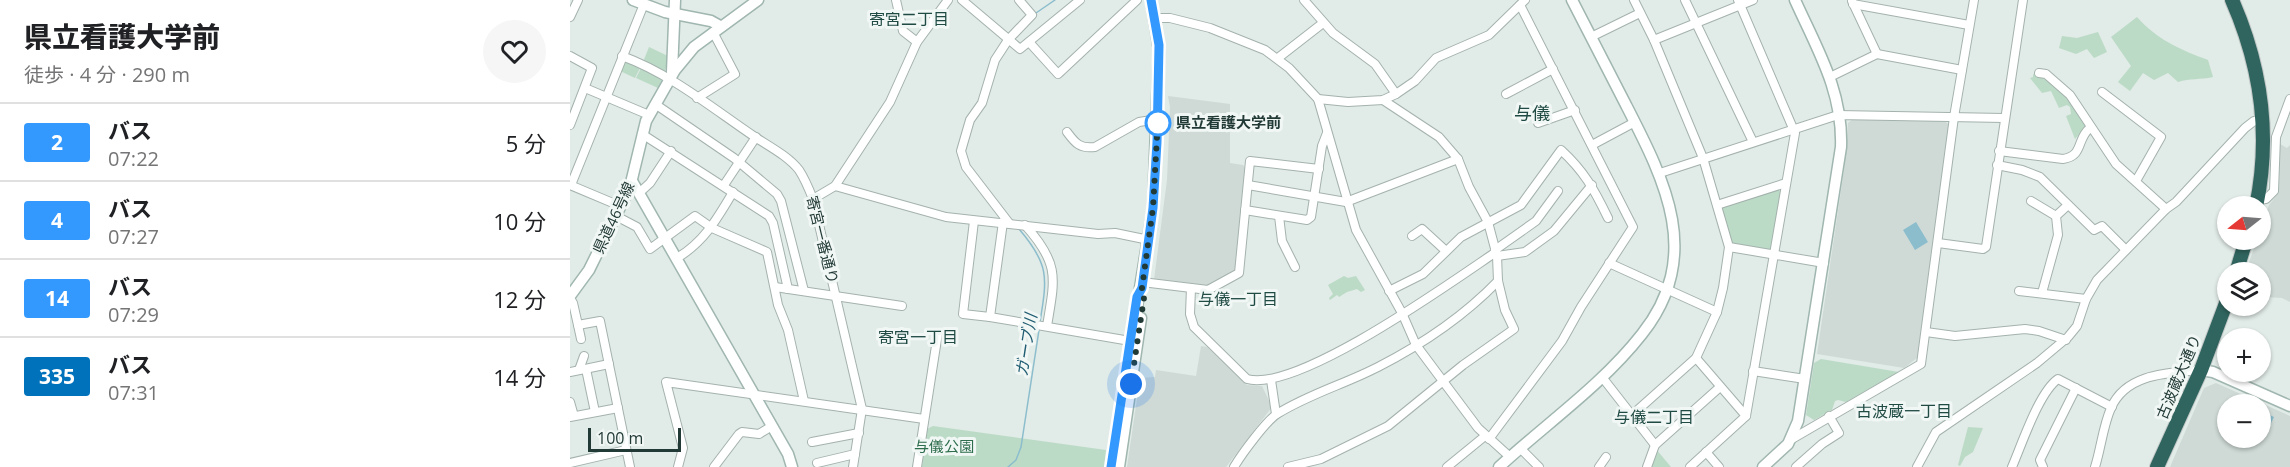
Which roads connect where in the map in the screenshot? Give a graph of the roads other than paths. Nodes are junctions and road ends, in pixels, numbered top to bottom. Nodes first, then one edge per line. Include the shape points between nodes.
1 (578, 0) edge
2 (633, 0) edge
3 (675, 0) edge
4 (758, 0) edge
5 (896, 0) edge
6 (948, 0) edge
7 (962, 0) edge
8 (1019, 0) edge
9 (1080, 0) edge
10 (1137, 0) edge
11 (1151, 0) edge
12 (1304, 0) edge
13 (1572, 0) edge
14 (1634, 0) edge
15 (1685, 0) edge
16 (1753, 0) edge
17 (1795, 0) edge
18 (1974, 0) edge
19 (2023, 0) edge
20 (2232, 0) edge
21 (1853, 1) edge
22 (1522, 3) edge
23 (1739, 3) edge
24 (644, 4) junction
25 (1640, 13) junction
26 (675, 14) junction
27 (570, 17) edge
28 (1155, 18) junction
29 (1323, 23) junction
30 (1697, 23) junction
31 (1970, 25) junction
32 (717, 29) junction
33 (1591, 37) junction
34 (1008, 40) junction
35 (1654, 40) junction
36 (917, 42) junction
37 (1029, 42) junction
38 (1877, 54) junction
39 (570, 56) edge
40 (622, 56) junction
41 (1278, 58) junction
42 (1553, 69) junction
43 (1962, 70) junction
44 (2039, 73) dead end
45 (1830, 77) junction
46 (670, 78) junction
47 (585, 88) junction
48 (2102, 92) dead end
49 (1396, 94) junction
50 (1506, 94) dead end
51 (606, 97) junction
52 (697, 98) junction
53 (1318, 99) junction
54 (2290, 99) edge
55 (1383, 100) junction
56 (655, 104) junction
57 (1575, 110) junction
58 (1841, 114) junction
59 (649, 115) junction
60 (1954, 117) junction
61 (2004, 118) junction
62 (1158, 119) junction
63 (2263, 121) junction
64 (1635, 122) junction
65 (1538, 123) dead end
66 (570, 125) edge
67 (1794, 128) junction
68 (2090, 128) junction
69 (1067, 132) dead end
70 (1327, 132) junction
71 (642, 134) junction
72 (756, 137) junction
73 (1753, 142) junction
74 (1592, 145) junction
75 (670, 151) junction
76 (1999, 151) junction
77 (1703, 158) junction
78 (1458, 159) junction
79 (739, 162) junction
80 (1997, 165) junction
81 (1319, 169) junction
82 (1660, 173) junction
83 (632, 181) junction
84 (2136, 181) junction
85 (1786, 183) junction
86 (570, 185) edge
87 (724, 185) junction
88 (1248, 185) junction
89 (1592, 185) junction
90 (835, 186) junction
91 (1558, 191) dead end
92 (639, 192) junction
93 (733, 192) junction
94 (1315, 195) junction
95 (2257, 196) edge
96 (2269, 196) edge
97 (813, 199) junction
98 (2031, 201) dead end
99 (1346, 202) junction
100 (1717, 205) junction
101 (2068, 205) junction
102 (1245, 210) junction
103 (2166, 210) junction
104 (618, 211) junction
105 (1279, 216) junction
106 (2056, 216) junction
107 (1608, 218) dead end
108 (974, 221) junction
109 (1488, 222) junction
110 (1013, 223) junction
111 (712, 228) junction
112 (1412, 236) dead end
113 (664, 237) junction
114 (1149, 240) junction
115 (1938, 243) junction
116 (1729, 247) junction
117 (2126, 250) junction
118 (1446, 251) junction
119 (1496, 253) junction
120 (1774, 253) junction
121 (676, 258) junction
122 (1609, 263) junction
123 (1824, 263) junction
124 (1295, 267) dead end
125 (1498, 282) junction
126 (1142, 285) junction
127 (775, 287) junction
128 (788, 288) junction
129 (1191, 288) junction
130 (1666, 290) junction
131 (804, 291) junction
132 (1389, 291) junction
133 (2019, 291) dead end
134 (2042, 293) junction
135 (570, 297) edge
136 (836, 297) junction
137 (2086, 299) junction
138 (902, 306) dead end
139 (1717, 312) junction
140 (1402, 313) junction
141 (2221, 316) edge
142 (990, 317) junction
143 (578, 325) junction
144 (1042, 326) junction
145 (1926, 332) junction
146 (938, 333) dead end
147 (581, 339) dead end
148 (2066, 340) junction
149 (1134, 341) junction
150 (1416, 345) junction
151 (584, 356) dead end
152 (1696, 358) junction
153 (609, 364) junction
154 (583, 369) junction
155 (2201, 370) junction
156 (1753, 371) junction
157 (570, 372) edge
158 (1602, 377) junction
159 (1805, 379) junction
160 (1271, 380) junction
161 (1442, 381) junction
162 (1720, 387) junction
163 (2076, 388) junction
164 (754, 395) junction
165 (804, 401) junction
166 (570, 402) edge
167 (2290, 406) edge
168 (2112, 407) junction
169 (618, 408) junction
170 (862, 409) junction
171 (595, 412) junction
172 (1276, 414) junction
173 (1632, 415) junction
174 (1746, 416) junction
175 (1829, 416) junction
176 (572, 417) edge
177 (924, 419) junction
178 (1798, 421) junction
179 (772, 426) junction
180 (1807, 429) junction
181 (859, 433) junction
182 (1487, 438) junction
183 (1792, 438) junction
184 (812, 442) dead end
185 (1655, 445) junction
186 (1520, 448) junction
187 (626, 450) junction
188 (1706, 452) junction
189 (855, 454) junction
190 (1510, 457) junction
191 (1606, 457) dead end
192 (1321, 459) junction
193 (570, 463) edge
194 (817, 463) dead end
195 (630, 467) edge
196 (678, 467) edge
197 (714, 467) edge
198 (792, 467) edge
199 (853, 467) edge
200 (917, 467) edge
201 (1111, 467) edge
202 (1119, 467) edge
203 (1234, 467) edge
204 (1288, 467) edge
205 (1329, 467) edge
206 (1448, 467) edge
207 (1499, 467) edge
208 (1539, 467) edge
209 (1599, 467) edge
210 (1647, 467) edge
211 (1690, 467) edge
212 (1719, 467) edge
213 (1763, 467) edge
214 (1796, 467) edge
215 (1917, 467) edge
216 (2012, 467) edge
217 (2043, 467) edge
218 (2095, 467) edge
219 (2157, 467) edge

1 - 27 street
2 - 24 street
3 - 26 street
4 - 32 street, 県道46号線
5 - 36 street via 903,31
6 - 36 street
7 - 34 street
8 - 34 street via 1032,15
9 - 37 street
10 - 37 street via 1058,74
11 - 28 street
12 - 29 street
13 - 33 street
14 - 25 street
15 - 30 street
16 - 23 street
17 - 45 street
18 - 31 street
19 - 61 street
20 - 63 highway via 2257,75
21 - 31 street
21 - 38 street
22 - 42 street
22 - 49 street via 1489,35 1436,58 1415,81
23 - 30 street
23 - 67 street
24 - 26 street
24 - 40 street
25 - 33 street
25 - 35 street
26 - 32 street via 711,21
26 - 46 street
28 - 41 street via 1210,28
28 - 62 street via 1159,50
29 - 41 street
29 - 49 street via 1375,64
30 - 35 street
30 - 73 street
31 - 43 street
32 - 46 street, 県道46号線 via 694,47
32 - 52 street via 735,74
33 - 64 street
34 - 37 street via 1020,49
34 - 110 street via 995,60 961,152 966,167
35 - 77 street
36 - 90 street via 890,102
38 - 43 street
38 - 45 street
39 - 47 street via 592,68
40 - 46 street, 寄宮一番通り
40 - 51 street
41 - 53 street
42 - 50 street
42 - 57 street
43 - 60 street
44 - 68 street via 2046,74 2070,95
45 - 58 street
46 - 52 street, 寄宮一番通り
46 - 56 street, 県道46号線
47 - 51 street
47 - 66 street
48 - 84 street via 2161,137
49 - 55 street
51 - 59 street
51 - 86 street
52 - 72 street, 寄宮一番通り
53 - 55 street
53 - 70 street
54 - 96 street via 2276,137 2274,191
55 - 78 street via 1439,136
56 - 59 street, 県道46号線
56 - 79 street
57 - 65 street
57 - 74 street
58 - 60 street
58 - 67 street
58 - 123 street via 1841,147
59 - 71 street, 県道46号線
60 - 61 street
60 - 115 street
61 - 76 street
62 - 69 street via 1139,122 1095,147 1075,144
62 - 114 street
63 - 95 highway
63 - 103 street via 2253,121 2245,128
64 - 74 street
64 - 82 street
67 - 73 street
67 - 85 street
68 - 76 street via 2072,158
68 - 84 street via 2116,164
70 - 81 street
70 - 99 street
71 - 75 street
71 - 83 street, 県道46号線
72 - 79 street
72 - 97 street, 寄宮一番通り via 799,170
73 - 77 street
74 - 122 street via 1633,226
75 - 87 street
75 - 92 street via 650,183
76 - 80 street
77 - 82 street
77 - 100 street
78 - 99 street
78 - 109 street
79 - 87 street
79 - 131 street via 781,201
80 - 101 street via 2040,177
80 - 115 street via 1986,247
81 - 88 street via 1250,161
81 - 94 street
82 - 130 street via 1674,231 1673,263
83 - 92 street
83 - 104 street, 県道46号線
84 - 103 street
85 - 100 street
85 - 120 street
86 - 104 street
87 - 93 street
88 - 94 street
88 - 102 street
89 - 107 street
89 - 109 street via 1561,150 1521,205
89 - 119 street via 1554,231 1525,252
90 - 97 street
90 - 108 street
91 - 119 street via 1536,221
92 - 113 street
93 - 111 street
93 - 128 street via 769,216
94 - 99 street
94 - 105 street via 1307,220
97 - 136 street, 寄宮一番通り
98 - 106 street
99 - 132 street via 1356,230
100 - 116 street
101 - 106 street
101 - 117 street via 2094,230 2102,226
102 - 105 street
102 - 129 street via 1239,273 1208,290
103 - 117 street
104 - 113 street via 637,227 650,249
104 - 135 street, 県道46号線 via 590,270
105 - 124 street via 1282,241
106 - 134 street via 2058,235
108 - 110 street
108 - 142 street via 963,314
109 - 118 street
109 - 119 street
110 - 114 street
110 - 142 street
110 - 144 street via 1047,254 1053,272 1054,284
111 - 113 street via 695,216
111 - 121 street
111 - 127 street via 767,252
112 - 118 street via 1422,229
113 - 121 street
114 - 126 street
115 - 145 street
116 - 120 street
116 - 139 street
117 - 137 street via 2097,280
118 - 132 street via 1423,274
119 - 125 street
119 - 140 street
120 - 123 street
120 - 156 street
121 - 164 street
122 - 130 street
122 - 182 street via 1562,341
123 - 159 street
125 - 150 street
125 - 161 street via 1514,329
126 - 129 street
126 - 149 street via 1137,297
127 - 128 street
127 - 165 street
128 - 131 street
129 - 160 street via 1191,320 1198,333 1247,379
130 - 139 street
130 - 158 street via 1643,334
131 - 136 street
132 - 140 street
133 - 134 street
134 - 137 street
135 - 143 street
136 - 138 street
136 - 170 street, 寄宮一番通り
137 - 148 street via 2077,326
139 - 152 street
140 - 150 street
140 - 160 street via 1340,352
141 - 155 highway, 古波蔵大通り
142 - 144 street
143 - 147 street
143 - 153 street via 600,321
144 - 149 street
145 - 148 street via 1954,336 2025,329
145 - 175 street via 1921,363
146 - 177 street
148 - 215 street via 1936,432
149 - 201 street
149 - 202 street
150 - 161 street
150 - 172 street via 1379,367
151 - 154 street
152 - 162 street
152 - 173 street
153 - 154 street
153 - 169 street
154 - 157 street
154 - 171 street
155 - 167 street
155 - 168 street via 2135,381
155 - 219 highway, 古波蔵大通り
156 - 159 street
156 - 174 street
158 - 173 street
158 - 186 street
159 - 178 street
160 - 172 street
161 - 182 street
161 - 192 street via 1390,424
162 - 174 street
162 - 185 street
163 - 168 street
163 - 216 street via 2058,379 2053,383 2036,409
163 - 217 street via 2040,460
164 - 165 street
164 - 179 street
164 - 196 street via 666,382 683,448
165 - 170 street
166 - 176 street
168 - 218 street
169 - 171 street
169 - 187 street
170 - 177 street
170 - 181 street, 寄宮一番通り
171 - 176 street
172 - 203 street
173 - 185 street
174 - 188 street
175 - 180 street
175 - 214 street via 1839,433
177 - 200 street
178 - 180 street
178 - 183 street
179 - 197 street via 759,434 739,434
179 - 198 street
180 - 183 street
181 - 184 street
181 - 189 street, 寄宮一番通り
182 - 190 street
182 - 206 street
183 - 213 street
185 - 210 street
186 - 190 street
186 - 208 street
187 - 193 street
187 - 195 street
188 - 211 street
188 - 212 street
189 - 194 street
189 - 199 street, 寄宮一番通り
190 - 207 street
191 - 209 street
192 - 204 street
192 - 205 street

